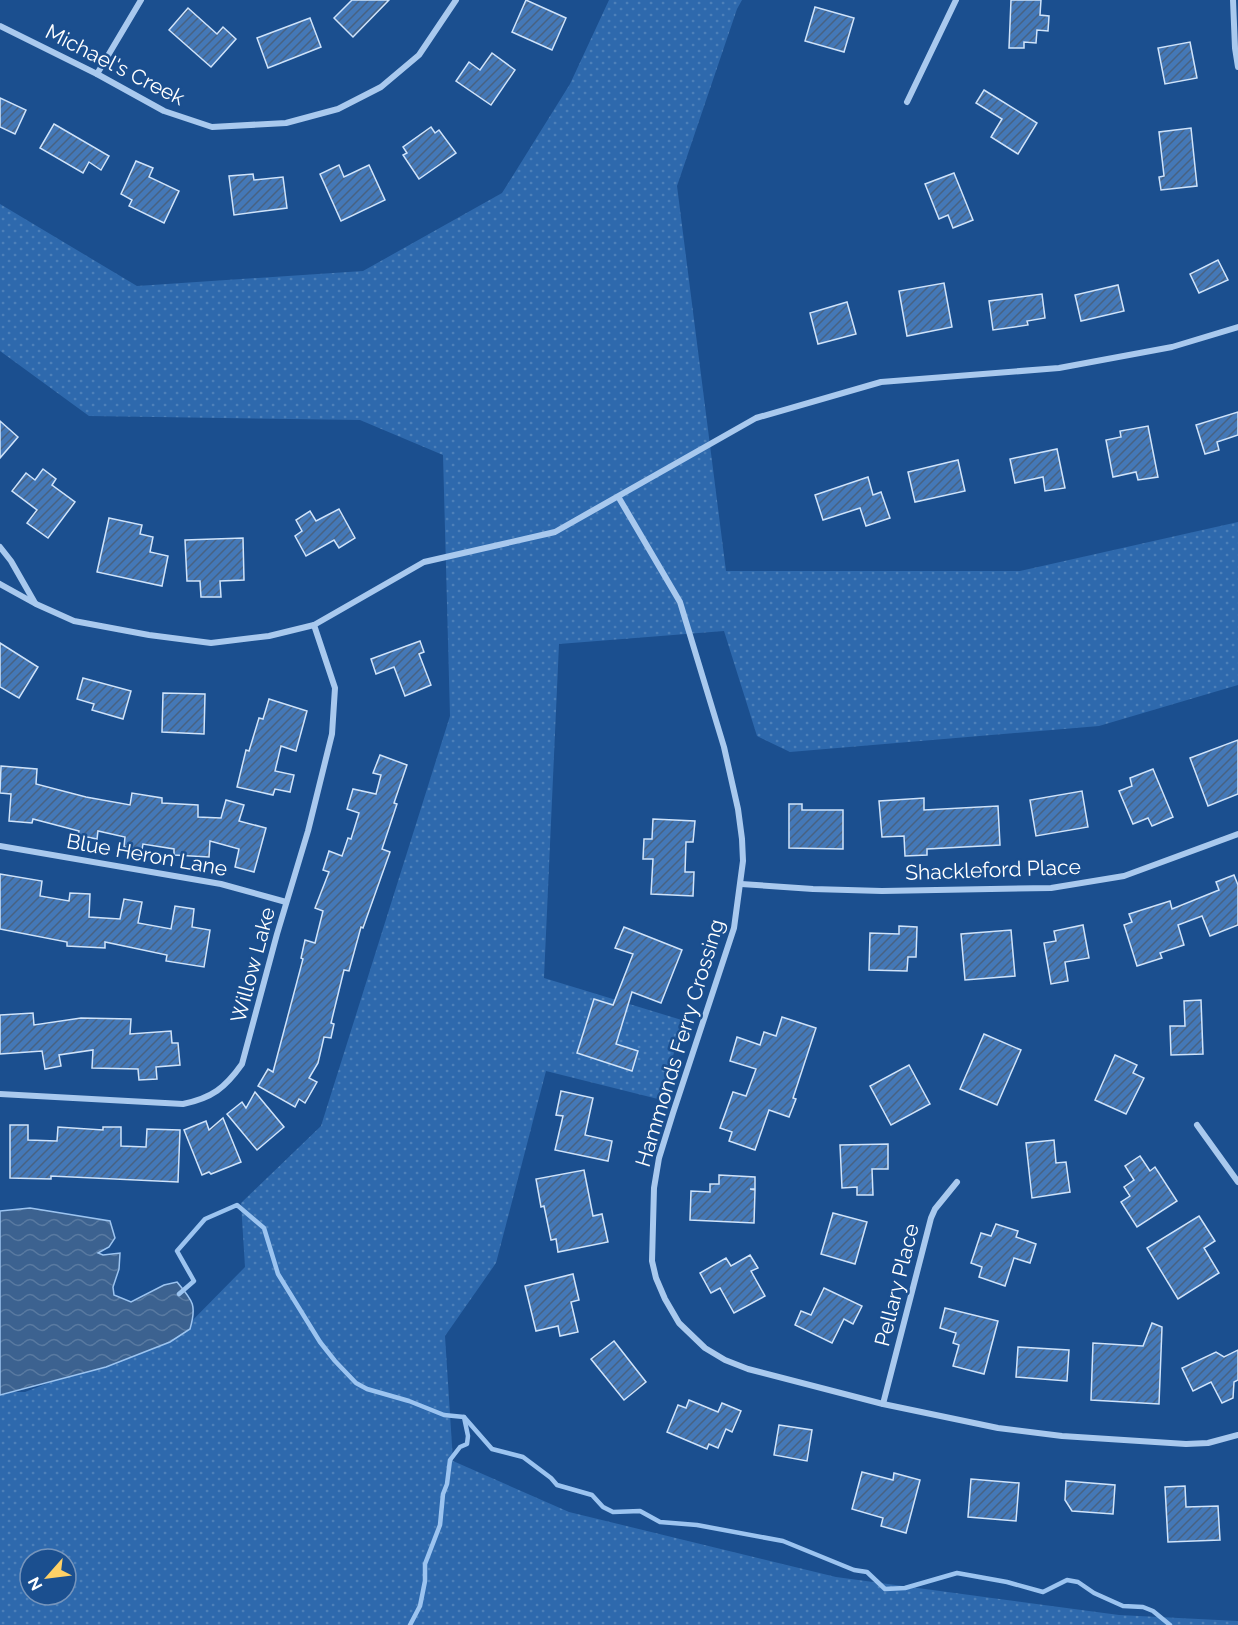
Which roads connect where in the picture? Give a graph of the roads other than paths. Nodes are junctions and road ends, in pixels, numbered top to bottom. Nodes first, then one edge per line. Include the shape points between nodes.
1 (141, 0) edge
2 (456, 0) edge
3 (956, 0) edge
4 (1233, 0) edge
5 (0, 26) edge
6 (1238, 67) edge
7 (97, 74) junction
8 (907, 102) dead end
9 (1238, 327) edge
10 (618, 498) junction
11 (0, 548) edge
12 (0, 584) edge
13 (36, 604) junction
14 (314, 625) junction
15 (1238, 834) edge
16 (0, 846) edge
17 (741, 884) junction
18 (286, 902) junction
19 (0, 1094) edge
20 (1197, 1125) dead end
21 (957, 1182) dead end
22 (1238, 1182) edge
23 (884, 1404) junction
24 (1238, 1435) edge

1 - 7 street
2 - 7 street, Michael's Creek via 419,55 381,87 339,109 286,123 212,127 164,111
3 - 8 street
4 - 6 street
5 - 7 street, Michael's Creek
9 - 10 street via 1172,347 1059,368 881,382 756,418
10 - 14 street via 555,532 424,562
10 - 17 street, Hammonds Ferry Crossing via 680,602 696,652 738,809
11 - 13 street
12 - 13 street
13 - 14 street via 74,621 211,643 269,636
14 - 18 street, Willow Lake via 335,688 332,734
15 - 17 street, Shackleford Place via 1124,876 1051,888 882,891
16 - 18 street, Blue Heron Lane via 221,884
17 - 23 street, Hammonds Ferry Crossing via 734,928 659,1158 651,1242 656,1278 679,1323 705,1348 725,1360
18 - 19 street, Willow Lake via 242,1064 230,1082 205,1099 183,1104
20 - 22 street
21 - 23 street, Pellary Place via 931,1218
23 - 24 street, Hammonds Ferry Crossing via 998,1428 1062,1436 1186,1444

